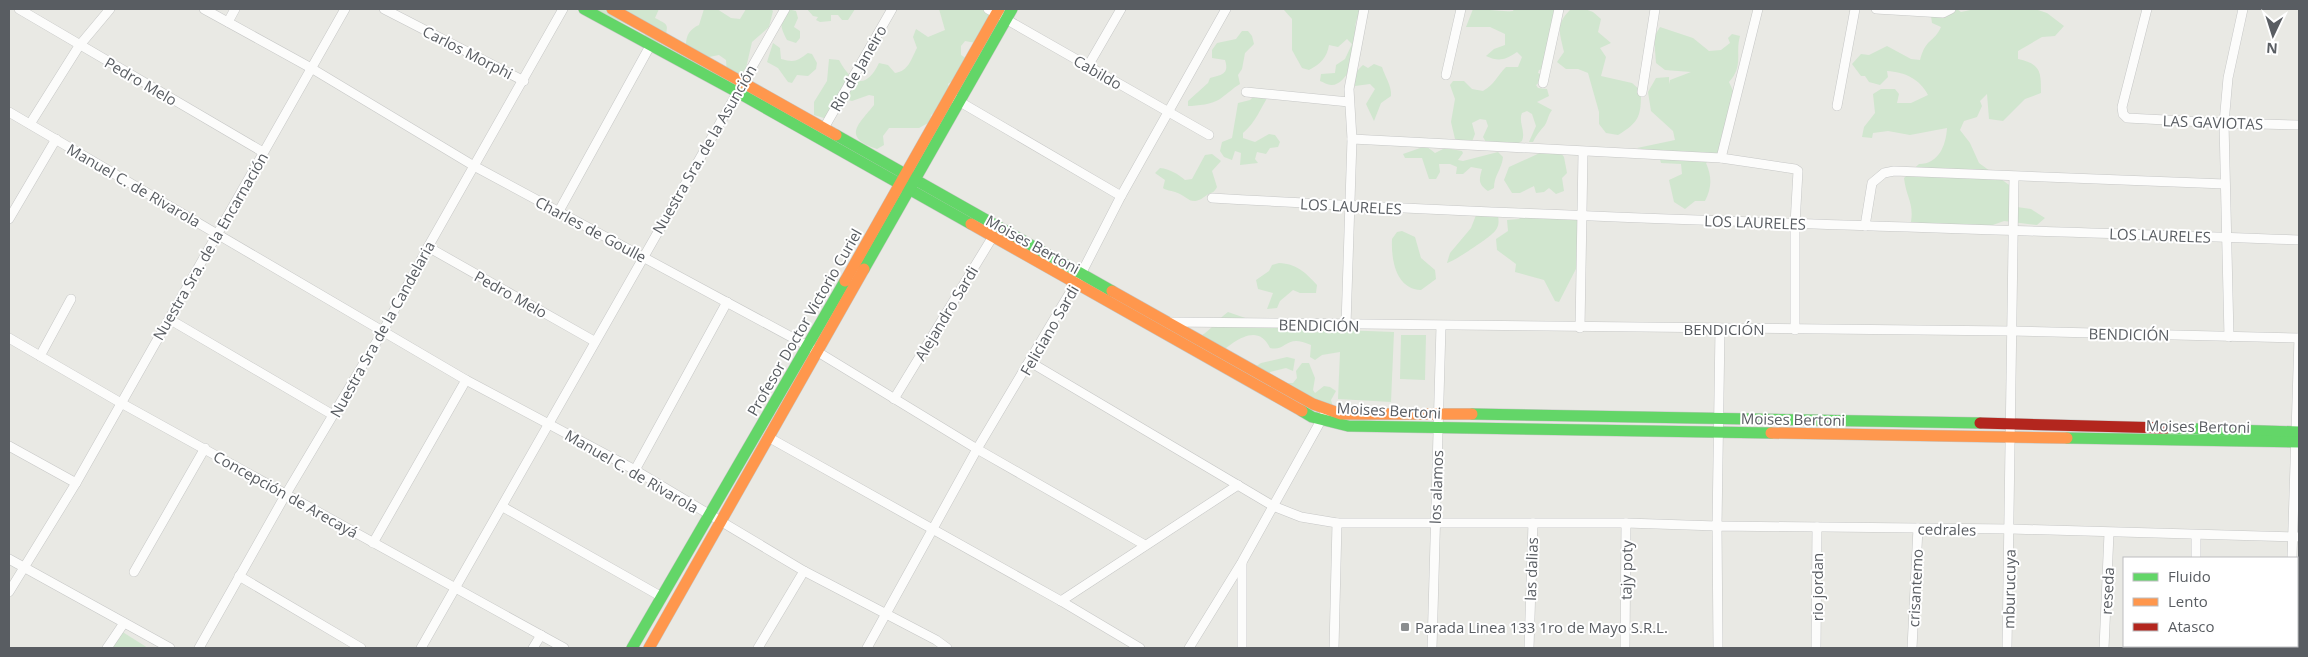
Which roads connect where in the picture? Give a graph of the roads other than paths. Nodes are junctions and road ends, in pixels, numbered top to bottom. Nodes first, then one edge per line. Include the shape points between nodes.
1 (19, 9) edge
2 (110, 9) edge
3 (204, 9) edge
4 (235, 9) edge
5 (345, 9) edge
6 (384, 9) edge
7 (563, 9) edge
8 (584, 9) edge
9 (612, 9) edge
10 (785, 9) edge
11 (892, 9) edge
12 (1121, 9) edge
13 (1226, 9) edge
14 (1364, 9) edge
15 (1461, 9) edge
16 (1559, 9) edge
17 (1655, 9) edge
18 (1758, 9) edge
19 (1856, 9) edge
20 (1876, 9) edge
21 (2147, 9) edge
22 (2243, 9) edge
23 (1947, 11) edge
24 (1000, 12) edge
25 (228, 22) junction
26 (79, 46) junction
27 (650, 46) junction
28 (1088, 66) junction
29 (311, 68) junction
30 (1446, 75) dead end
31 (524, 81) junction
32 (1543, 83) dead end
33 (740, 87) junction
34 (1246, 92) dead end
35 (1642, 92) dead end
36 (954, 99) junction
37 (1349, 102) junction
38 (1837, 106) dead end
39 (9, 112) edge
40 (1168, 112) junction
41 (2224, 123) junction
42 (30, 124) junction
43 (2299, 125) edge
44 (824, 128) junction
45 (1208, 135) dead end
46 (56, 139) junction
47 (1352, 139) junction
48 (264, 152) junction
49 (1583, 152) junction
50 (1721, 158) junction
51 (474, 166) junction
52 (2014, 177) junction
53 (908, 183) junction
54 (2225, 184) junction
55 (1121, 196) junction
56 (1212, 198) dead end
57 (1349, 206) junction
58 (559, 211) junction
59 (1582, 214) junction
60 (9, 219) edge
61 (1795, 224) junction
62 (1865, 226) junction
63 (998, 227) junction
64 (2014, 230) junction
65 (217, 234) junction
66 (992, 238) junction
67 (2227, 238) junction
68 (2299, 240) edge
69 (428, 247) junction
70 (642, 256) junction
71 (1081, 274) junction
72 (1075, 284) junction
73 (72, 299) dead end
74 (727, 302) junction
75 (169, 319) junction
76 (1167, 322) junction
77 (1346, 325) junction
78 (1150, 326) junction
79 (1441, 326) junction
80 (1580, 328) junction
81 (1720, 330) junction
82 (1795, 330) junction
83 (383, 331) junction
84 (2012, 331) junction
85 (2229, 337) junction
86 (9, 338) edge
87 (2299, 338) edge
88 (594, 341) junction
89 (812, 349) junction
90 (40, 356) junction
91 (1030, 362) junction
92 (466, 380) junction
93 (894, 399) junction
94 (121, 403) junction
95 (1437, 413) junction
96 (1324, 414) junction
97 (333, 415) junction
98 (1718, 419) junction
99 (549, 424) junction
100 (2009, 424) junction
101 (1438, 428) junction
102 (1718, 433) junction
103 (768, 437) junction
104 (2298, 437) edge
105 (2009, 438) junction
106 (9, 446) edge
107 (205, 448) junction
108 (977, 449) junction
109 (635, 470) junction
110 (76, 483) junction
111 (1238, 485) junction
112 (286, 494) junction
113 (1273, 506) junction
114 (503, 507) junction
115 (715, 519) junction
116 (1626, 522) junction
117 (1337, 523) junction
118 (1434, 523) junction
119 (1533, 523) junction
120 (1717, 526) junction
121 (1817, 527) junction
122 (1918, 528) junction
123 (2011, 530) junction
124 (933, 531) junction
125 (2109, 533) junction
126 (2196, 535) junction
127 (2296, 537) edge
128 (373, 543) junction
129 (1145, 544) junction
130 (2196, 557) edge
131 (2292, 557) edge
132 (9, 559) edge
133 (1242, 562) junction
134 (23, 568) junction
135 (804, 571) junction
136 (134, 572) dead end
137 (239, 576) junction
138 (456, 588) junction
139 (9, 592) edge
140 (662, 597) junction
141 (1061, 601) junction
142 (885, 614) junction
143 (124, 623) junction
144 (541, 635) junction
145 (107, 648) edge
146 (170, 648) edge
147 (199, 648) edge
148 (361, 648) edge
149 (421, 648) edge
150 (533, 648) edge
151 (564, 648) edge
152 (632, 648) edge
153 (649, 648) edge
154 (758, 648) edge
155 (867, 648) edge
156 (947, 648) edge
157 (1140, 648) edge
158 (1189, 648) edge
159 (1242, 648) edge
160 (1334, 648) edge
161 (1432, 648) edge
162 (1529, 648) edge
163 (1625, 648) edge
164 (1718, 648) edge
165 (1816, 648) edge
166 (1912, 648) edge
167 (2007, 648) edge
168 (2104, 648) edge

1 - 26 street, Pedro Melo
2 - 26 street
3 - 25 street, Charles de Goulle
4 - 25 street
5 - 29 street, Nuestra Sra. de la Encarnación
6 - 31 street, Carlos Morphi
7 - 31 street, Nuestra Sra de la Candelaria
8 - 27 street, Moises Bertoni
9 - 33 street, Moises Bertoni
10 - 33 street, Nuestra Sra. de la Asunción
11 - 44 street, Rio de Janeiro
12 - 28 street
13 - 40 street, Feliciano Sardi
14 - 37 street via 1350,74
15 - 30 street
16 - 32 street
17 - 35 street
18 - 50 street
19 - 38 street
20 - 23 street
21 - 41 street, LAS GAVIOTAS via 2122,107 2124,114 2128,118
22 - 41 street via 2228,78
24 - 28 street, Cabildo
24 - 36 street, Profesor Doctor Victorio Curiel
25 - 29 street, Charles de Goulle
26 - 42 street
26 - 48 street, Pedro Melo
27 - 33 street, Moises Bertoni
27 - 58 street
28 - 40 street, Cabildo
29 - 48 street, Nuestra Sra. de la Encarnación
29 - 51 street, Charles de Goulle
31 - 51 street, Nuestra Sra de la Candelaria
33 - 44 street, Moises Bertoni
33 - 53 street, Moises Bertoni
33 - 70 street, Nuestra Sra. de la Asunción
34 - 37 street
36 - 53 street, Profesor Doctor Victorio Curiel
36 - 55 street
37 - 47 street
39 - 42 street, Manuel C. de Rivarola
40 - 45 street, Cabildo
40 - 55 street, Feliciano Sardi
41 - 43 street, LAS GAVIOTAS
41 - 54 street
42 - 46 street, Manuel C. de Rivarola
44 - 53 street, Moises Bertoni
46 - 60 street
46 - 65 street, Manuel C. de Rivarola
47 - 49 street
47 - 57 street
48 - 65 street, Nuestra Sra. de la Encarnación
49 - 50 street
49 - 59 street
50 - 61 street via 1798,171
51 - 58 street, Charles de Goulle
51 - 69 street, Nuestra Sra de la Candelaria
52 - 54 street
52 - 62 street via 1894,171 1884,174 1872,183
52 - 64 street, mburucuya
53 - 63 street, Moises Bertoni
53 - 66 street, Moises Bertoni
53 - 89 street, Profesor Doctor Victorio Curiel
54 - 67 street
55 - 71 street, Feliciano Sardi
56 - 57 street, LOS LAURELES
57 - 59 street, LOS LAURELES
57 - 77 street
58 - 70 street, Charles de Goulle
59 - 61 street, LOS LAURELES
59 - 80 street
61 - 62 street, LOS LAURELES
61 - 82 street
62 - 64 street, LOS LAURELES
63 - 66 street, Alejandro Sardi
63 - 71 street, Moises Bertoni
64 - 67 street, LOS LAURELES
64 - 84 street, mburucuya
65 - 75 street, Nuestra Sra. de la Encarnación
65 - 83 street, Manuel C. de Rivarola
66 - 72 street, Moises Bertoni
66 - 93 street, Alejandro Sardi
67 - 68 street, LOS LAURELES
67 - 85 street
69 - 83 street, Nuestra Sra de la Candelaria
69 - 88 street, Pedro Melo
70 - 74 street, Charles de Goulle
70 - 88 street, Nuestra Sra. de la Asunción
71 - 72 street, Feliciano Sardi
71 - 76 street, Moises Bertoni
72 - 78 street, Moises Bertoni
72 - 91 street, Feliciano Sardi
73 - 90 street
74 - 89 street, Charles de Goulle
74 - 109 street
75 - 94 street, Nuestra Sra. de la Encarnación
75 - 97 street
76 - 77 street, BENDICIÓN
76 - 78 street, BENDICIÓN
76 - 96 street, Moises Bertoni
77 - 79 street, BENDICIÓN
78 - 96 street, Moises Bertoni via 1312,417
79 - 80 street, BENDICIÓN
79 - 95 street, los alamos
80 - 81 street, BENDICIÓN
81 - 82 street, BENDICIÓN
81 - 98 street
82 - 84 street, BENDICIÓN
83 - 92 street, Manuel C. de Rivarola
83 - 97 street, Nuestra Sra de la Candelaria
84 - 85 street, BENDICIÓN
84 - 100 street, mburucuya
85 - 87 street, BENDICIÓN
86 - 90 street, Concepción de Arecayá
87 - 104 street
88 - 99 street, Nuestra Sra. de la Asunción
89 - 93 street, Charles de Goulle
89 - 103 street, Profesor Doctor Victorio Curiel
89 - 115 street, Profesor Doctor Victorio Curiel
90 - 94 street, Concepción de Arecayá
91 - 108 street, Feliciano Sardi
91 - 111 street
92 - 99 street, Manuel C. de Rivarola
92 - 128 street
93 - 108 street, Charles de Goulle
94 - 107 street, Concepción de Arecayá
94 - 110 street, Nuestra Sra. de la Encarnación
95 - 96 street, Moises Bertoni
95 - 98 street, Moises Bertoni
95 - 101 street, los alamos
96 - 101 street, Moises Bertoni via 1348,426
96 - 113 street
97 - 112 street, Nuestra Sra de la Candelaria
98 - 100 street, Moises Bertoni
98 - 102 street
99 - 109 street, Manuel C. de Rivarola
99 - 114 street
100 - 104 street, Moises Bertoni
100 - 105 street, mburucuya
101 - 102 street, Moises Bertoni
101 - 118 street, los alamos
102 - 105 street, Moises Bertoni
102 - 120 street
103 - 115 street, Profesor Doctor Victorio Curiel
103 - 124 street
104 - 105 street, Moises Bertoni
104 - 127 street
105 - 123 street, mburucuya
106 - 110 street
107 - 112 street, Concepción de Arecayá
107 - 136 street
108 - 124 street, Feliciano Sardi
108 - 129 street, Charles de Goulle
109 - 115 street, Manuel C. de Rivarola
110 - 134 street, Nuestra Sra. de la Encarnación
111 - 113 street
111 - 129 street
112 - 128 street, Concepción de Arecayá
112 - 137 street, Nuestra Sra de la Candelaria
113 - 117 street via 1301,517
113 - 133 street
114 - 138 street
114 - 140 street
115 - 135 street, Manuel C. de Rivarola
115 - 140 street, Profesor Doctor Victorio Curiel
115 - 153 street, Profesor Doctor Victorio Curiel
116 - 119 street, las dalias
116 - 120 street, las dalias
116 - 163 street, tajy poty
117 - 118 street
117 - 160 street
118 - 119 street
118 - 161 street, los alamos
119 - 162 street, las dalias
120 - 121 street, cedrales
120 - 164 street
121 - 122 street, cedrales
121 - 165 street, rio jordan
122 - 123 street, cedrales
122 - 166 street, crisantemo
123 - 125 street, cedrales
123 - 167 street, mburucuya
124 - 141 street
124 - 142 street, Feliciano Sardi
125 - 126 street, cedrales
125 - 168 street, reseda
126 - 127 street, cedrales
126 - 130 street
127 - 131 street
128 - 138 street, Concepción de Arecayá
129 - 141 street
132 - 134 street
133 - 158 street
133 - 159 street
134 - 139 street, Nuestra Sra. de la Encarnación
134 - 143 street
135 - 142 street
135 - 154 street
137 - 147 street, Nuestra Sra de la Candelaria
137 - 148 street
138 - 144 street, Concepción de Arecayá
138 - 149 street
140 - 152 street, Profesor Doctor Victorio Curiel
141 - 157 street
142 - 155 street, Feliciano Sardi
142 - 156 street
143 - 145 street
143 - 146 street
144 - 150 street
144 - 151 street, Concepción de Arecayá

